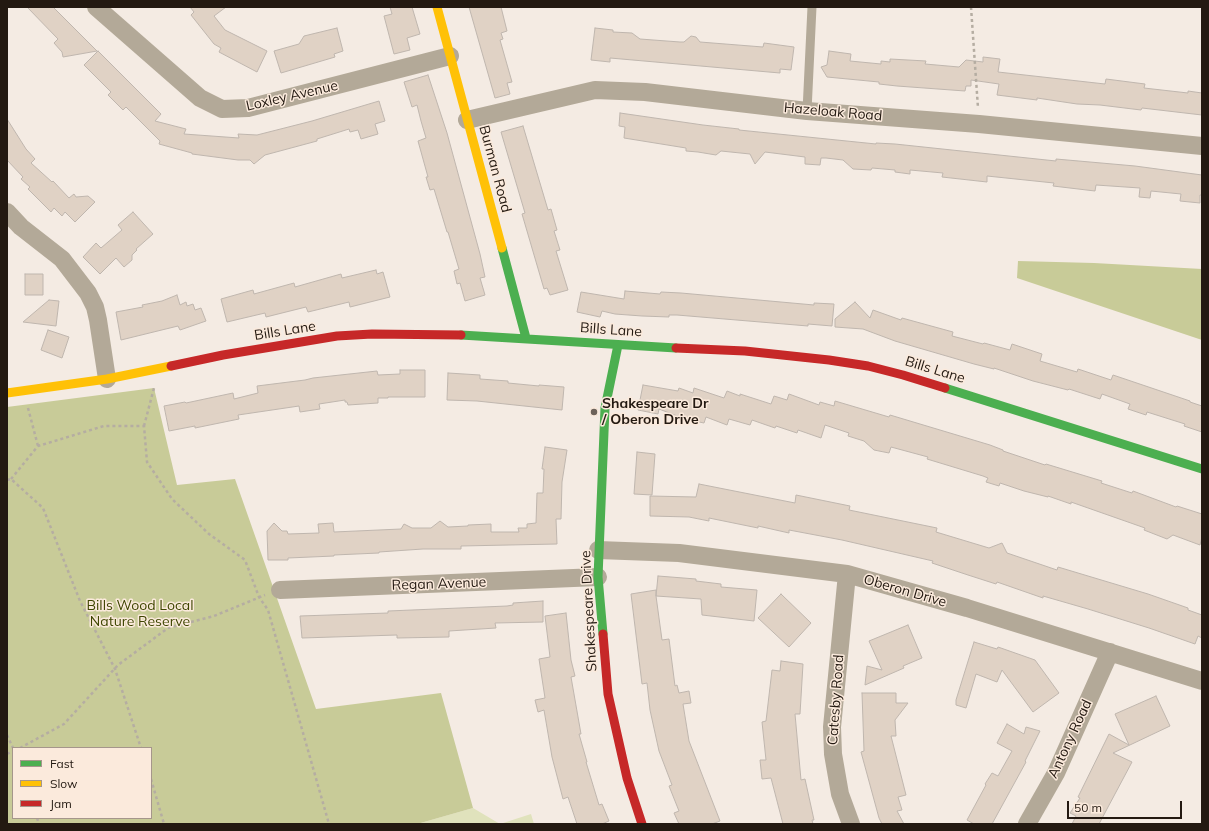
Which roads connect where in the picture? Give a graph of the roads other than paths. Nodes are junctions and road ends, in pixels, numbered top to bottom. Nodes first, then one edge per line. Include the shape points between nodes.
1 (96, 7) edge
2 (437, 7) edge
3 (812, 7) edge
4 (450, 56) junction
5 (807, 111) junction
6 (467, 120) junction
7 (1202, 146) edge
8 (7, 212) edge
9 (526, 338) junction
10 (618, 345) junction
11 (107, 379) junction
12 (7, 393) edge
13 (1202, 469) edge
14 (598, 550) junction
15 (847, 574) junction
16 (598, 577) junction
17 (280, 590) road end
18 (1110, 652) junction
19 (1202, 681) edge
20 (642, 824) edge
21 (851, 824) edge
22 (1027, 824) edge

1 - 4 street, Loxley Avenue via 200,98 222,109 248,108
2 - 4 street, Burman Road
3 - 5 lane
4 - 6 street, Burman Road
5 - 6 street, Hazeloak Road via 645,92 595,90
5 - 7 street, Hazeloak Road via 979,124
6 - 9 street, Burman Road
8 - 11 street via 21,227 62,258 88,293 98,320
9 - 10 street, Bills Lane
9 - 11 street, Bills Lane via 436,334 337,336 223,355
10 - 13 street, Bills Lane via 793,355 868,366
10 - 14 street, Shakespeare Drive via 605,408
11 - 12 street, Bills Lane
14 - 15 street, Oberon Drive via 680,553
14 - 16 street, Shakespeare Drive
15 - 18 street, Oberon Drive
15 - 21 street, Catesby Road via 832,727 833,754 840,794
16 - 17 street, Regan Avenue
16 - 20 street, Shakespeare Drive via 608,694 627,778
18 - 19 street, Oberon Drive
18 - 22 street, Antony Road via 1056,772

